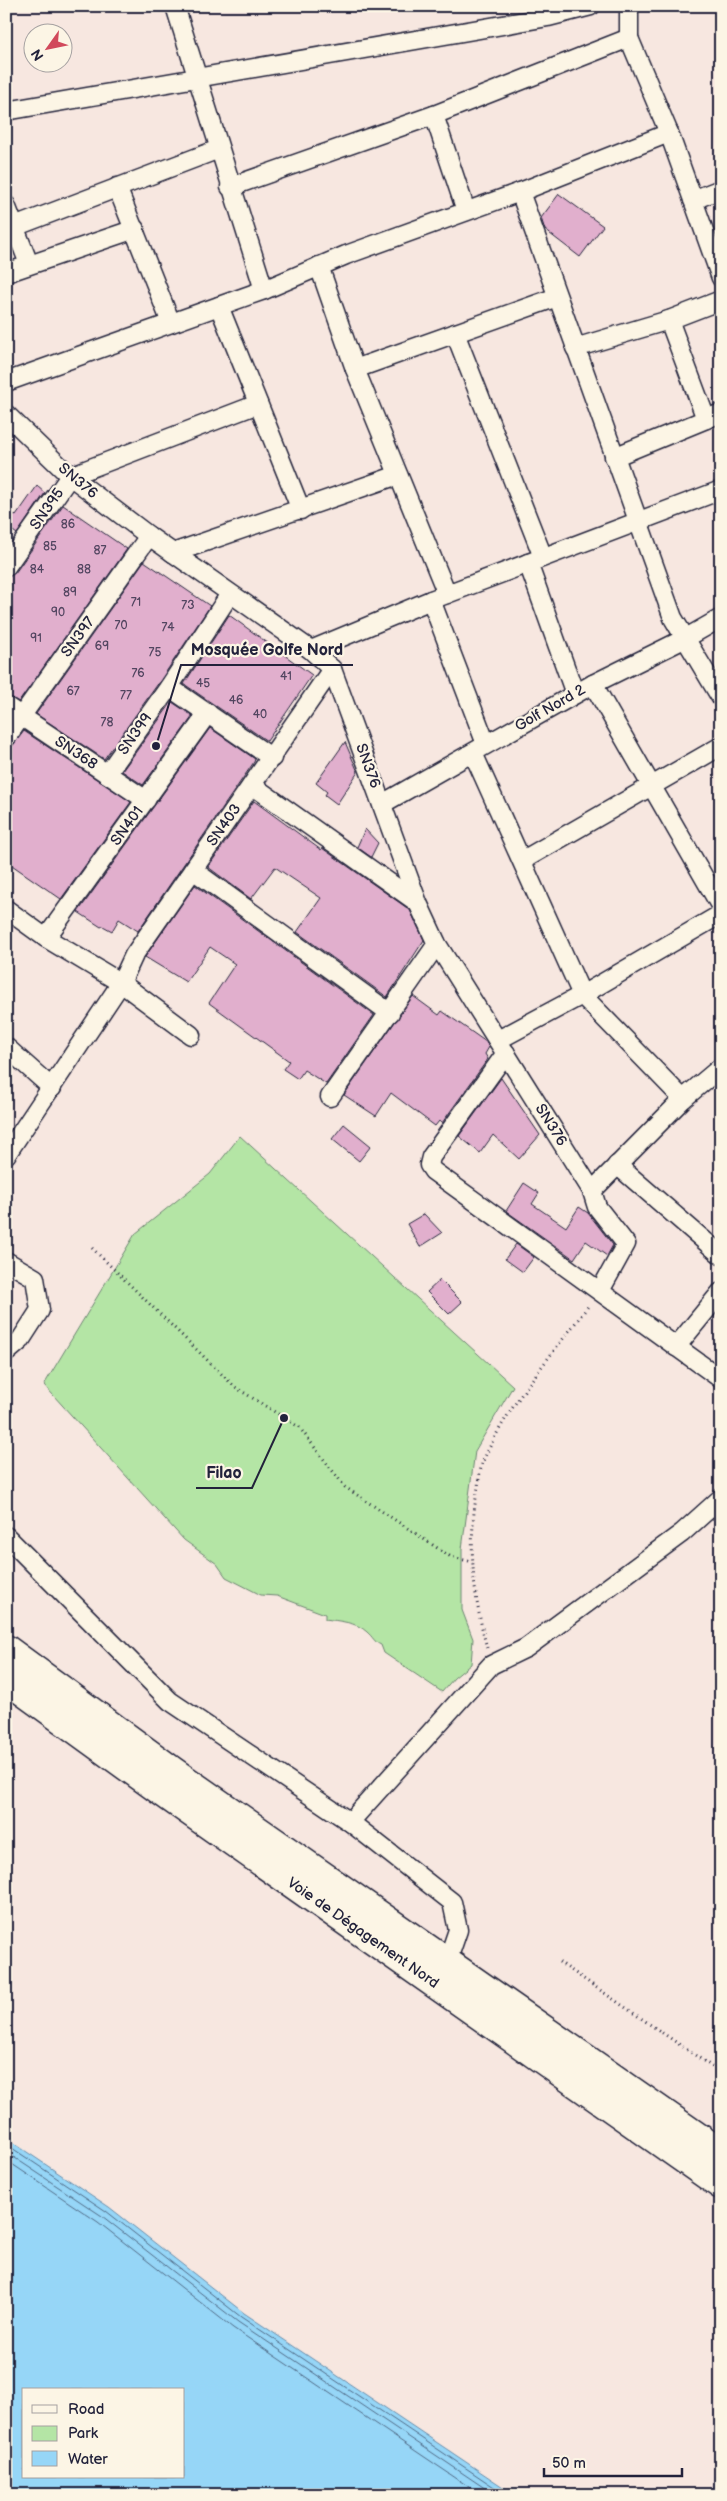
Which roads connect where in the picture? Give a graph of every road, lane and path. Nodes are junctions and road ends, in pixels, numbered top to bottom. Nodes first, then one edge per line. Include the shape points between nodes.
1 (175, 6) edge
2 (590, 6) edge
3 (629, 6) edge
4 (628, 38) junction
5 (197, 79) junction
6 (6, 111) edge
7 (434, 114) junction
8 (669, 133) junction
9 (219, 149) junction
10 (117, 187) junction
11 (230, 187) junction
12 (721, 189) edge
13 (520, 192) junction
14 (693, 200) junction
15 (6, 205) edge
16 (466, 211) junction
17 (14, 228) junction
18 (135, 229) junction
19 (29, 264) junction
20 (319, 266) junction
21 (6, 273) edge
22 (721, 278) edge
23 (264, 290) junction
24 (557, 297) junction
25 (721, 300) edge
26 (219, 306) junction
27 (669, 320) junction
28 (171, 324) junction
29 (455, 333) junction
30 (575, 348) junction
31 (356, 369) junction
32 (6, 382) edge
33 (258, 404) junction
34 (6, 414) edge
35 (713, 416) edge
36 (614, 457) junction
37 (398, 475) junction
38 (70, 476) junction
39 (721, 490) edge
40 (301, 510) junction
41 (639, 522) junction
42 (149, 536) junction
43 (173, 553) junction
44 (536, 560) junction
45 (6, 567) edge
46 (230, 594) junction
47 (447, 594) junction
48 (431, 600) junction
49 (721, 618) edge
50 (686, 638) junction
51 (311, 650) junction
52 (332, 669) junction
53 (593, 684) junction
54 (169, 687) junction
55 (575, 694) junction
56 (721, 698) edge
57 (14, 711) edge
58 (208, 713) junction
59 (6, 738) edge
60 (721, 746) edge
61 (480, 749) junction
62 (272, 758) junction
63 (107, 774) junction
64 (252, 785) junction
65 (652, 785) junction
66 (146, 800) junction
67 (382, 804) junction
68 (523, 860) junction
69 (193, 870) junction
70 (418, 903) junction
71 (721, 907) edge
72 (6, 909) edge
73 (721, 914) edge
74 (46, 938) junction
75 (436, 944) junction
76 (121, 983) junction
77 (582, 995) junction
78 (390, 1013) junction
79 (191, 1035) dead end
80 (502, 1046) junction
81 (6, 1047) edge
82 (721, 1067) edge
83 (52, 1088) junction
84 (330, 1097) dead end
85 (683, 1099) junction
86 (6, 1155) edge
87 (618, 1165) junction
88 (592, 1191) junction
89 (92, 1248) dead end
90 (721, 1255) edge
91 (6, 1261) edge
92 (600, 1291) junction
93 (721, 1292) edge
94 (676, 1347) junction
95 (6, 1353) edge
96 (721, 1379) edge
97 (721, 1498) edge
98 (6, 1536) edge
99 (473, 1562) junction
100 (6, 1649) edge
101 (491, 1665) junction
102 (6, 1679) edge
103 (350, 1822) junction
104 (447, 1962) junction
105 (560, 1962) dead end
106 (721, 2072) edge
107 (721, 2153) edge
108 (721, 2185) edge

1 - 5 street
2 - 5 street via 548,18
3 - 4 street
4 - 7 street
4 - 8 street
5 - 6 street
5 - 9 street
7 - 11 street
7 - 16 street
8 - 13 street
8 - 14 street
9 - 10 street
9 - 11 street
10 - 17 street
10 - 18 street
11 - 23 street
12 - 14 street
13 - 16 street
13 - 24 street
14 - 22 street
15 - 17 street
16 - 20 street
17 - 19 street
18 - 19 street
18 - 28 street
19 - 21 street
20 - 23 street
20 - 31 street
23 - 26 street
24 - 29 street
24 - 30 street
25 - 27 street
26 - 28 street
26 - 33 street
27 - 30 street
27 - 35 street
28 - 32 street
29 - 31 street
29 - 44 street
30 - 36 street
31 - 37 street
33 - 38 street
33 - 40 street
34 - 38 street, SN376
35 - 36 street
36 - 41 street
37 - 40 street
37 - 47 street
38 - 42 street, SN376
38 - 45 street, SN395
39 - 41 street
40 - 43 street
41 - 44 street
41 - 50 street via 673,618
42 - 43 street, SN376
42 - 57 street, SN397
43 - 46 street, SN376
44 - 47 street
44 - 55 street
46 - 51 street, SN376
46 - 54 street, SN399
47 - 48 street
48 - 51 street
48 - 61 street
49 - 50 street, Golf Nord 2
50 - 53 street, Golf Nord 2
50 - 56 street
51 - 52 street, SN376
52 - 62 street, SN403
52 - 67 street, SN376
53 - 55 street, Golf Nord 2
53 - 65 street
54 - 58 street
54 - 63 street, SN399
55 - 61 street, Golf Nord 2
57 - 59 street, SN397
57 - 63 street, SN368
58 - 62 street
58 - 66 street, SN401
60 - 65 street
61 - 67 street, Golf Nord 2
61 - 68 street
62 - 64 street, SN403
63 - 66 street, SN368
64 - 69 street, SN403
64 - 70 street
65 - 68 street
65 - 71 street
66 - 74 street, SN401
67 - 70 street, SN376
68 - 77 street
69 - 76 street, SN403 via 134,955
69 - 78 street
70 - 75 street, SN376
72 - 74 street
73 - 77 street
74 - 76 street
75 - 78 street
75 - 80 street, SN376
76 - 79 street
76 - 83 street, SN403
77 - 80 street
77 - 85 street
78 - 84 street
80 - 88 street, SN376
80 - 92 street via 429,1165
81 - 83 street
82 - 85 street
83 - 86 street, SN403
85 - 87 street
87 - 88 street
87 - 90 street
88 - 92 street, SN376 via 597,1207 626,1244
89 - 99 path via 235,1387 299,1427 345,1487 451,1557
91 - 95 street via 35,1278 40,1310 20,1342
92 - 94 street
92 - 99 path via 515,1401 482,1463 472,1518
93 - 94 street
94 - 96 street
97 - 101 street via 682,1533 526,1648
98 - 103 street via 170,1701
99 - 101 path via 479,1618
100 - 104 highway, Voie de Dégagement Nord via 174,1772
101 - 103 street
102 - 108 highway, Voie de Dégagement Nord
103 - 104 street via 452,1902 458,1930
104 - 107 highway, Voie de Dégagement Nord
105 - 106 path

